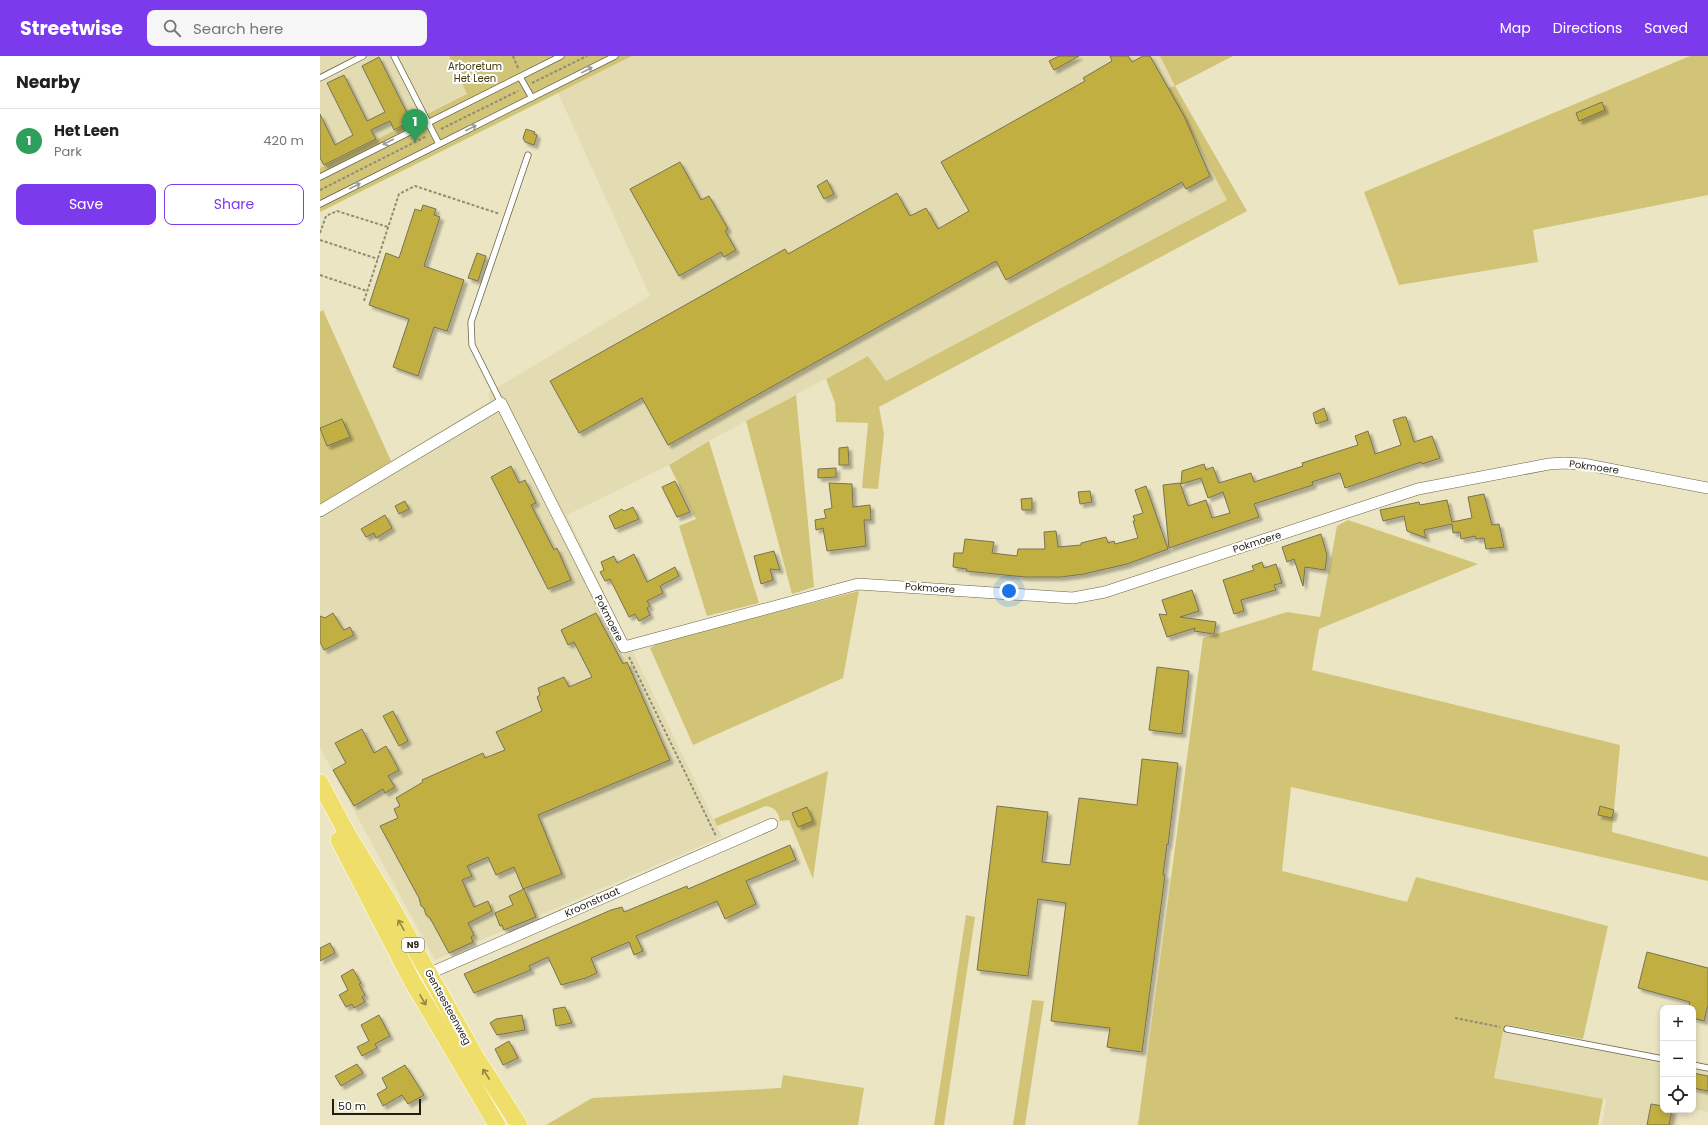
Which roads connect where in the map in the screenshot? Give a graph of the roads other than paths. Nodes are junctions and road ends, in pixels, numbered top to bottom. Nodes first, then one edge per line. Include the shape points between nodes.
1 (363, 56) edge
2 (394, 56) edge
3 (561, 56) edge
4 (615, 56) edge
5 (520, 77) junction
6 (320, 78) edge
7 (532, 98) junction
8 (428, 122) junction
9 (440, 144) junction
10 (528, 155) dead end
11 (320, 177) edge
12 (320, 204) edge
13 (502, 403) junction
14 (1708, 488) edge
15 (320, 511) edge
16 (320, 783) edge
17 (320, 805) edge
18 (772, 824) dead end
19 (362, 872) junction
20 (429, 973) junction
21 (412, 981) junction
22 (1507, 1029) road end
23 (1660, 1058) edge
24 (1696, 1066) edge
25 (1708, 1068) edge
26 (497, 1125) edge
27 (520, 1125) edge

1 - 6 lane
2 - 8 lane
3 - 5 lane
7 -> 4 lane
5 - 7 lane
5 - 8 lane
9 -> 7 lane
8 - 9 lane
8 -> 11 lane
12 -> 9 lane
10 - 13 lane via 471,322 472,345
13 - 14 street, Pokmoere via 624,647 858,584 1073,598 1105,592 1418,489 1549,464 1583,464
13 - 15 street
16 - 19 main road, Gentsesteenweg / N9
17 - 19 main road, Gentsesteenweg / N9
18 - 20 street, Kroonstraat
20 -> 19 main road, Gentsesteenweg / N9
19 - 21 main road, Gentsesteenweg / N9
20 - 21 street, Kroonstraat
27 -> 20 main road, Gentsesteenweg / N9 via 475,1056
21 -> 26 main road, Gentsesteenweg / N9
22 - 23 lane
24 - 25 lane

